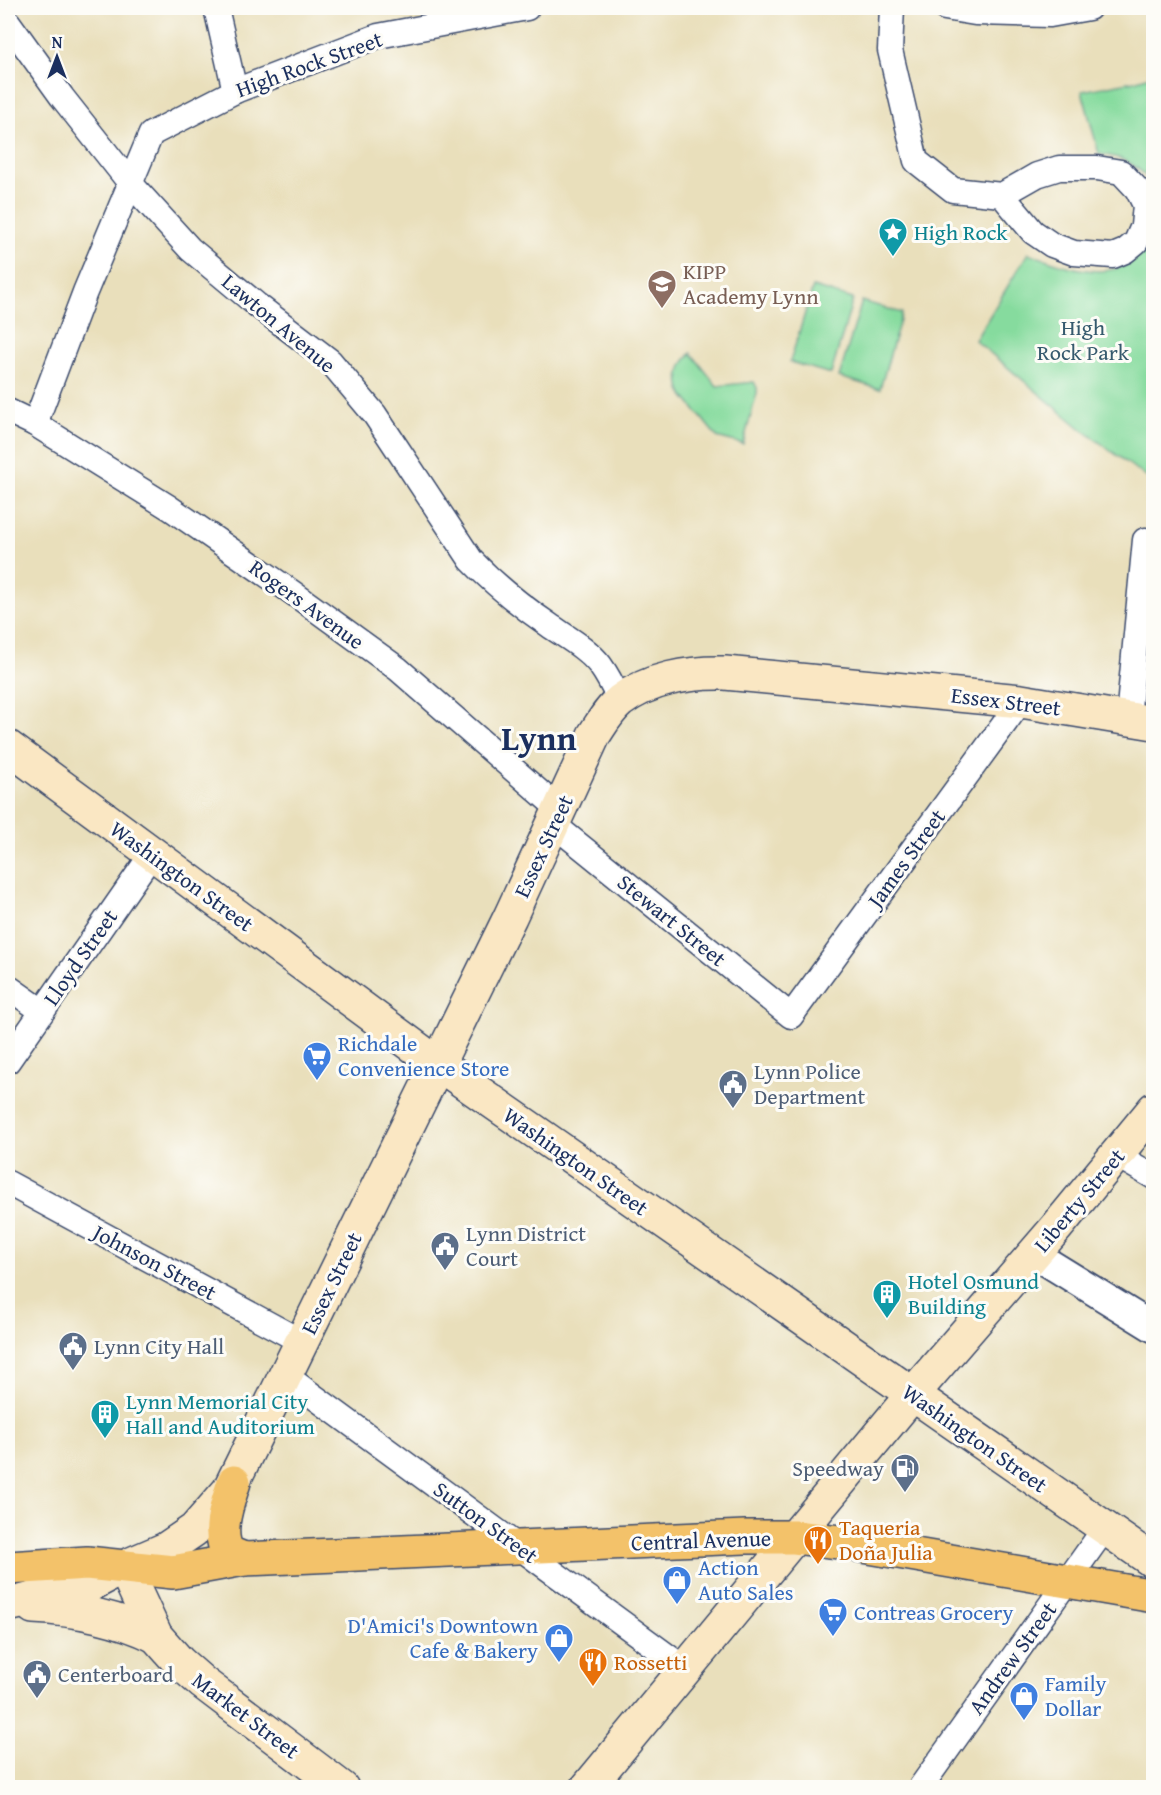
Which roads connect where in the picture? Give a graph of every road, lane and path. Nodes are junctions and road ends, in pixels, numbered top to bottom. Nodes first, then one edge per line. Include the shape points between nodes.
1 (216, 8) edge
2 (527, 8) edge
3 (891, 8) edge
4 (945, 8) edge
5 (1089, 8) edge
6 (8, 22) edge
7 (235, 91) junction
8 (130, 183) junction
9 (1002, 195) junction
10 (8, 411) edge
11 (35, 424) junction
12 (1145, 540) dead end
13 (620, 701) junction
14 (1021, 701) junction
15 (1141, 721) edge
16 (8, 747) edge
17 (556, 817) junction
18 (152, 854) junction
19 (8, 987) edge
20 (42, 1011) junction
21 (791, 1016) joint
22 (8, 1061) edge
23 (438, 1064) junction
24 (1154, 1109) edge
25 (1116, 1155) junction
26 (1154, 1177) edge
27 (8, 1182) edge
28 (1034, 1254) junction
29 (1154, 1328) edge
30 (302, 1342) junction
31 (286, 1376) junction
32 (912, 1395) junction
33 (234, 1482) junction
34 (1105, 1528) junction
35 (794, 1537) junction
36 (518, 1547) junction
37 (244, 1559) junction
38 (1154, 1562) edge
39 (124, 1567) junction
40 (8, 1568) edge
41 (1067, 1581) junction
42 (1154, 1596) edge
43 (8, 1606) edge
44 (156, 1636) junction
45 (685, 1669) junction
46 (342, 1788) edge
47 (587, 1788) edge
48 (920, 1788) edge

1 - 7 street
2 - 7 street, High Rock Street via 378,36
3 - 9 street via 890,50 916,161 953,190
4 - 5 street via 1050,15
6 - 8 street, Lawton Avenue
7 - 8 street, High Rock Street via 151,134
8 - 11 street
8 - 13 street, Lawton Avenue via 190,249 330,361 375,415 471,560 599,663
9 - 9 street via 1033,232 1074,253 1113,256 1136,242 1143,226 1145,205 1121,172 1059,168 1037,175
10 - 11 street, Rogers Avenue
11 - 17 street, Rogers Avenue via 170,508 389,662
12 - 15 street
13 - 14 main road, Essex Street via 659,682 702,672
13 - 17 main road, Essex Street via 594,735
14 - 15 main road, Essex Street
14 - 21 street, James Street
16 - 18 main road, Washington Street
17 - 21 street, Stewart Street
17 - 23 main road, Essex Street
18 - 20 street, Lloyd Street
18 - 23 main road, Washington Street
19 - 20 street
20 - 22 street, Lloyd Street
23 - 30 main road, Essex Street
23 - 32 main road, Washington Street
24 - 25 main road, Liberty Street
25 - 26 street
25 - 28 main road, Liberty Street
27 - 30 street, Johnson Street
28 - 29 street
28 - 32 main road, Liberty Street
30 - 31 main road, Essex Street
31 - 33 main road, Essex Street
31 - 36 street, Sutton Street
32 - 34 main road, Washington Street
32 - 35 main road, Liberty Street
33 - 37 main road via 223,1538 229,1552
33 - 39 main road, Essex Street via 185,1538
34 - 38 main road, Washington Street
34 - 41 street, Andrew Street
35 - 36 main road, Central Avenue
35 - 41 main road, Central Avenue
35 - 45 main road, Liberty Street
36 - 37 main road, Central Avenue
36 - 45 street, Sutton Street
37 - 39 main road, Central Avenue via 172,1572
39 - 40 main road, Central Avenue via 87,1563
39 - 43 main road, Essex Street via 90,1585
39 - 44 main road, Market Street
41 - 42 main road, Central Avenue
41 - 48 street, Andrew Street
43 - 44 main road, Market Street via 66,1610 110,1619
44 - 46 main road, Market Street via 195,1676
45 - 47 main road, Liberty Street

